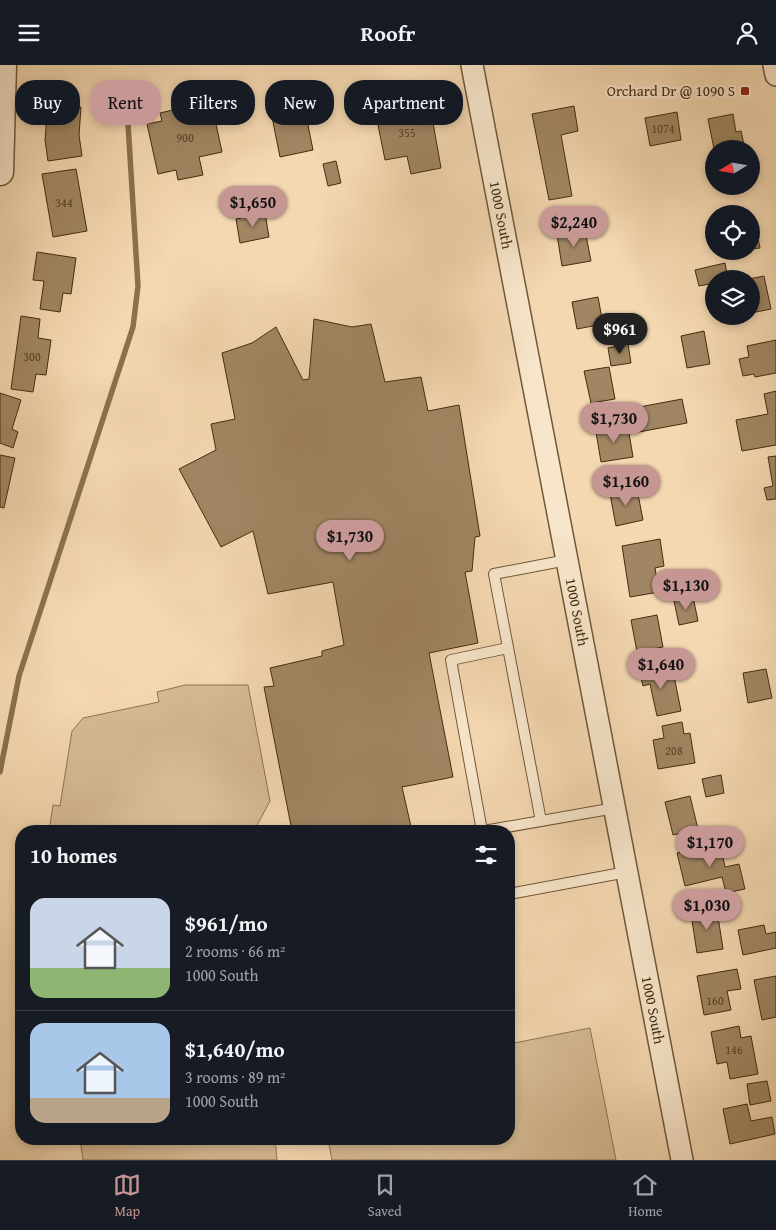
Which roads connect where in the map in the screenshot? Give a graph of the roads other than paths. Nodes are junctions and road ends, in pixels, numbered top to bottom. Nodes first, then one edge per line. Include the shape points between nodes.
1 (3, 65) edge
2 (472, 65) edge
3 (774, 65) edge
4 (776, 75) edge
5 (0, 172) edge
6 (567, 560) junction
7 (508, 648) junction
8 (615, 808) junction
9 (541, 821) junction
10 (482, 825) edge
11 (515, 825) edge
12 (627, 872) junction
13 (515, 893) edge
14 (682, 1160) edge

1 - 5 street
2 - 6 street, 1000 South
3 - 4 street
6 - 7 lane via 494,574
6 - 8 street, 1000 South
7 - 9 lane
7 - 10 lane via 451,660
8 - 9 lane
8 - 12 street, 1000 South
9 - 11 lane
12 - 13 lane
12 - 14 street, 1000 South

